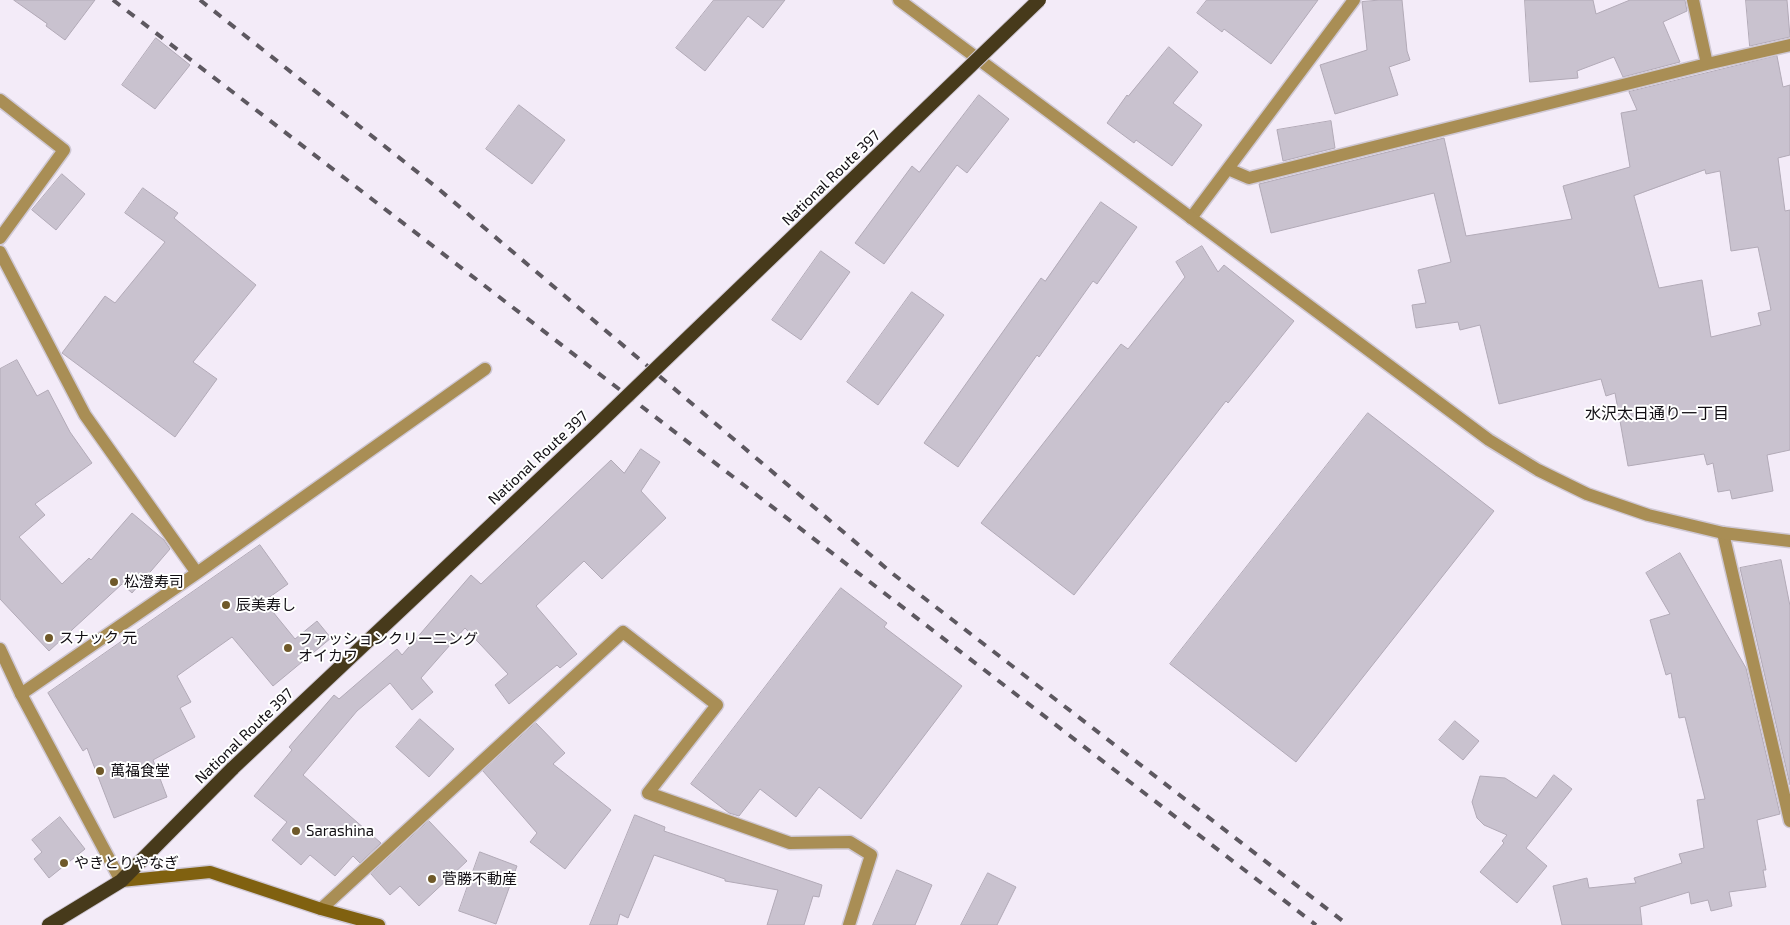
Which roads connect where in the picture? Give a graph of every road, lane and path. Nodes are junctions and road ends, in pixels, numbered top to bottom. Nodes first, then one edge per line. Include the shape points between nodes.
1 (899, 0) edge
2 (1039, 0) edge
3 (1354, 0) edge
4 (1693, 0) edge
5 (1790, 45) edge
6 (1708, 64) junction
7 (0, 100) edge
8 (1228, 169) junction
9 (1191, 218) junction
10 (0, 238) edge
11 (0, 252) edge
12 (485, 369) dead end
13 (1723, 533) junction
14 (1790, 541) edge
15 (197, 573) junction
16 (0, 649) edge
17 (22, 694) junction
18 (1790, 821) edge
19 (121, 881) junction
20 (321, 909) junction
21 (49, 925) edge
22 (379, 925) edge
23 (849, 925) edge

1 - 9 street
2 - 19 highway, National Route 397, bridge via 592,430 233,768
3 - 8 street
4 - 6 street
5 - 6 street
6 - 8 street via 1249,178
7 - 10 street via 64,150
8 - 9 street
9 - 13 street via 1489,440 1538,470 1587,494 1648,515
11 - 15 street via 85,415
12 - 15 street
13 - 14 street
13 - 18 street
15 - 17 street
16 - 17 street
17 - 19 street
19 - 20 main road via 210,872
19 - 21 highway, National Route 397
20 - 22 main road
20 - 23 street via 623,632 717,705 648,793 790,843 850,842 871,855

